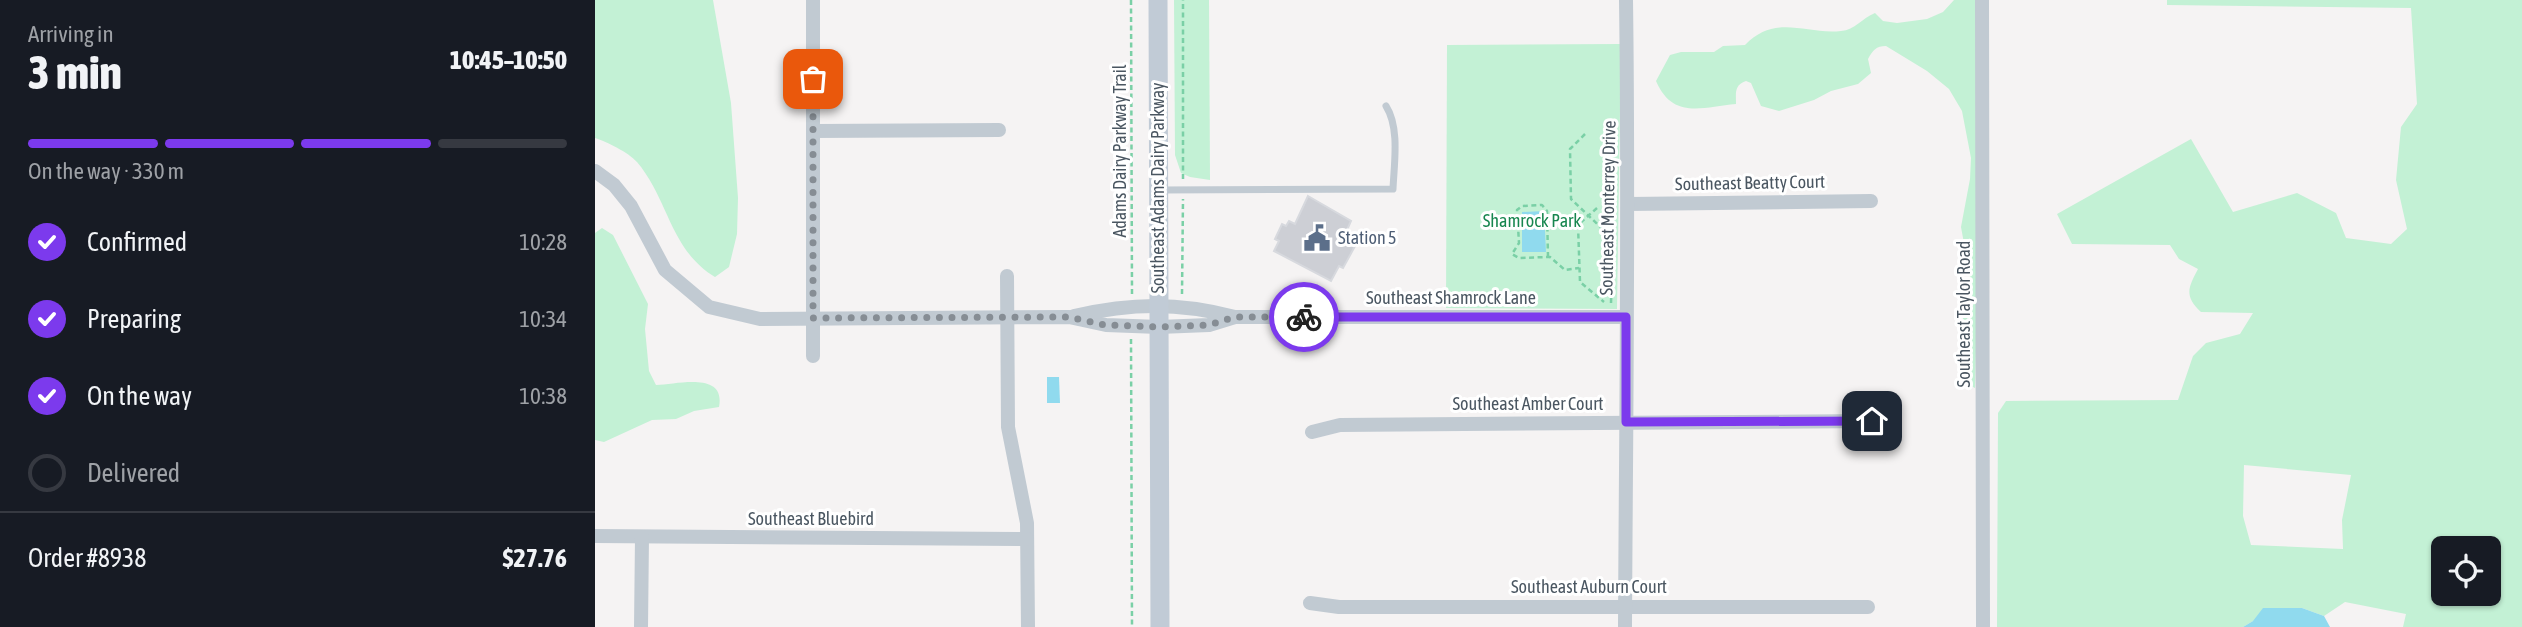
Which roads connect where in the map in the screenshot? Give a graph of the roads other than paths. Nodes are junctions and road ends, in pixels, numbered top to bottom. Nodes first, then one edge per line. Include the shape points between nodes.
1 (813, 0) edge
2 (1158, 0) edge
3 (1626, 0) edge
4 (1982, 0) edge
5 (1386, 106) dead end
6 (999, 130) dead end
7 (813, 131) junction
8 (595, 171) edge
9 (1159, 190) junction
10 (1871, 201) dead end
11 (1629, 204) junction
12 (1007, 276) dead end
13 (1159, 304) junction
14 (1007, 316) junction
15 (1069, 317) junction
16 (1235, 317) junction
17 (1626, 317) junction
18 (813, 318) junction
19 (1159, 327) junction
20 (813, 356) dead end
21 (1872, 421) dead end
22 (1626, 422) junction
23 (1312, 432) dead end
24 (595, 536) edge
25 (642, 537) junction
26 (1027, 539) junction
27 (1310, 603) dead end
28 (1625, 606) junction
29 (1868, 607) dead end
30 (641, 627) edge
31 (1028, 627) edge
32 (1160, 627) edge
33 (1625, 627) edge
34 (1983, 627) edge

1 - 7 street
2 - 9 main road, Southeast Adams Dairy Parkway
3 - 11 street, Southeast Monterrey Drive
4 - 34 street, Southeast Taylor Road
5 - 9 lane via 1394,139 1393,189
6 - 7 street
7 - 18 street
8 - 18 street, Southeast Shamrock Lane via 631,206 666,270 709,307 759,318
9 - 13 main road, Southeast Adams Dairy Parkway
10 - 11 street, Southeast Beatty Court
11 - 17 street, Southeast Monterrey Drive
12 - 14 street
13 - 15 street, Southeast Shamrock Lane
13 - 16 street, Southeast Shamrock Lane
13 - 19 main road, Southeast Adams Dairy Parkway
14 - 15 street, Southeast Shamrock Lane
14 - 18 street, Southeast Shamrock Lane
14 - 26 street via 1008,427
15 - 19 street, Southeast Shamrock Lane via 1105,325
16 - 17 street, Southeast Shamrock Lane
16 - 19 street, Southeast Shamrock Lane via 1209,325
17 - 22 street, Southeast Monterrey Drive
18 - 20 street
19 - 32 main road, Southeast Adams Dairy Parkway
21 - 22 street, Southeast Amber Court
22 - 23 street, Southeast Amber Court via 1340,425
22 - 28 street, Southeast Monterrey Drive
24 - 25 street, Southeast Bluebird
25 - 26 street, Southeast Bluebird
25 - 30 street
26 - 31 street
27 - 28 street, Southeast Auburn Court via 1339,607
28 - 29 street, Southeast Auburn Court
28 - 33 street, Southeast Monterrey Drive

